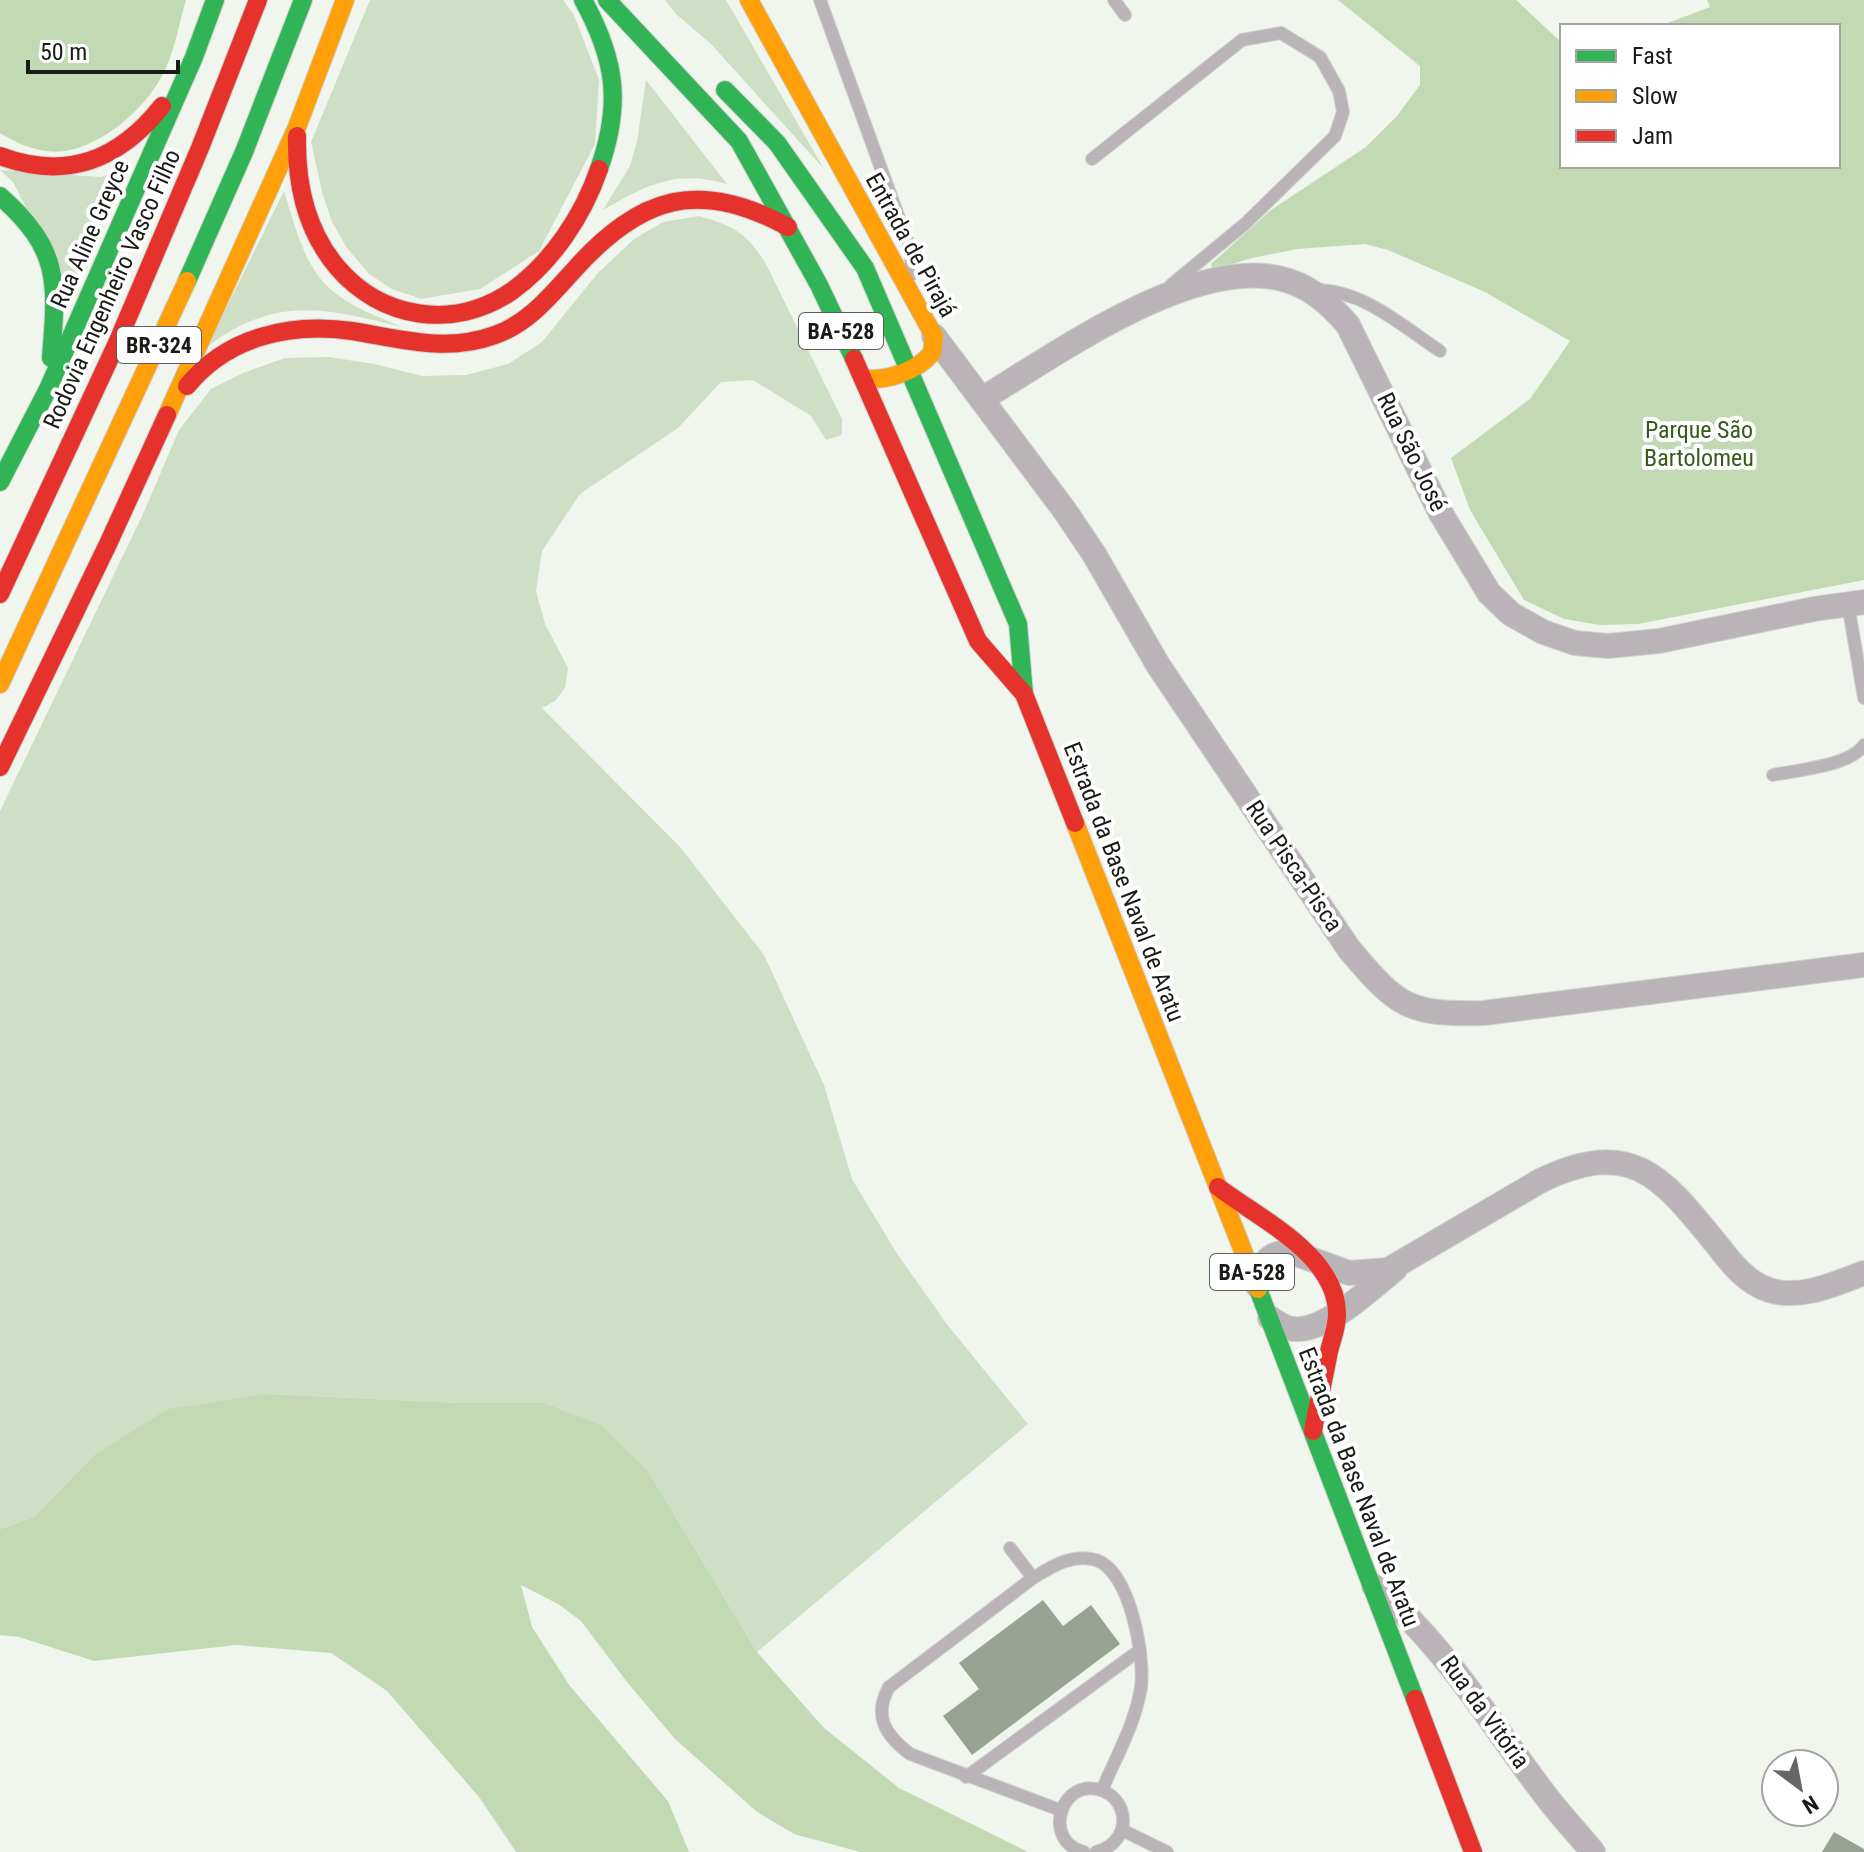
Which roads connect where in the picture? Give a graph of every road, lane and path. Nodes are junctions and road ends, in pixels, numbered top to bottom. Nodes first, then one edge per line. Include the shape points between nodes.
1 (215, 0) edge
2 (258, 0) edge
3 (303, 0) edge
4 (345, 0) edge
5 (583, 0) edge
6 (607, 0) edge
7 (616, 0) edge
8 (749, 0) edge
9 (820, 0) edge
10 (1114, 0) edge
11 (1125, 15) dead end
12 (653, 21) dead end
13 (194, 57) junction
14 (716, 81) dead end
15 (297, 127) junction
16 (0, 156) edge
17 (1092, 159) dead end
18 (0, 196) edge
19 (788, 227) junction
20 (1311, 290) junction
21 (911, 294) junction
22 (1138, 308) junction
23 (934, 336) junction
24 (1440, 351) dead end
25 (910, 368) junction
26 (863, 378) junction
27 (48, 389) junction
28 (982, 399) junction
29 (161, 425) junction
30 (0, 482) edge
31 (0, 594) edge
32 (1856, 603) edge
33 (0, 684) edge
34 (1024, 694) junction
35 (1864, 698) edge
36 (1864, 745) edge
37 (0, 767) edge
38 (1773, 775) dead end
39 (1864, 965) edge
40 (1218, 1187) junction
41 (1314, 1260) junction
42 (1406, 1261) junction
43 (1864, 1273) edge
44 (1257, 1285) junction
45 (1337, 1314) junction
46 (1270, 1318) junction
47 (1312, 1434) junction
48 (1010, 1548) dead end
49 (1033, 1578) junction
50 (1368, 1581) junction
51 (1140, 1650) junction
52 (966, 1777) junction
53 (1102, 1790) junction
54 (1060, 1810) junction
55 (1122, 1830) junction
56 (1081, 1852) edge
57 (1096, 1852) edge
58 (1167, 1852) edge
59 (1473, 1852) edge
60 (1593, 1852) edge

1 - 13 main road, Rua Aline Greyce
2 - 31 main road, Rodovia Engenheiro Vasco Filho / BR-324 via 117,343
3 - 33 main road, BR-324 via 207,236
4 - 15 main road
5 - 15 main road via 611,63 613,125 603,159 590,193 555,246 512,291 487,304 433,316 407,314 357,289 324,250 307,217 299,183
6 - 19 main road, Estrada da Base Naval de Aratu / BA-528 via 739,141
7 - 12 main road
8 - 21 main road, Entrada de Pirajá
9 - 21 lane via 911,251
10 - 11 lane
13 - 16 main road via 158,111 117,150 65,168 15,163
13 - 27 main road, Rua Aline Greyce
14 - 25 main road via 777,143 857,255
15 - 29 main road
17 - 22 lane via 1242,40 1281,33 1320,57 1339,91 1343,112 1335,136 1246,223
18 - 27 main road via 42,242 51,271 56,295
19 - 26 main road, Estrada da Base Naval de Aratu / BA-528
19 - 29 main road via 731,201 685,199 663,205 603,238 537,311 500,333 436,346 333,329 260,338 230,347 210,361 191,379
20 - 22 street, Rua São José via 1252,275 1181,290
20 - 24 lane via 1352,296
20 - 32 street, Rua São José via 1348,325 1440,512 1489,593 1511,614 1575,643 1608,646
21 - 23 main road, Entrada de Pirajá
22 - 28 street, Rua São José
23 - 25 main road, Entrada de Pirajá via 927,360
23 - 28 street, Rua Pisca-Pisca
25 - 26 main road via 878,381
25 - 34 main road via 1018,624
26 - 34 main road, Estrada da Base Naval de Aratu / BA-528 via 978,641
27 - 30 main road, Rua Aline Greyce
28 - 39 street, Rua Pisca-Pisca via 1094,554 1158,665 1349,949 1397,999 1442,1014 1484,1013
29 - 37 main road
32 - 35 lane
34 - 40 main road, Estrada da Base Naval de Aratu / BA-528
36 - 38 lane via 1842,761
40 - 41 main road via 1243,1208 1283,1229
40 - 44 main road, Estrada da Base Naval de Aratu / BA-528
41 - 42 street via 1349,1273 1388,1270
41 - 44 street via 1291,1252 1272,1255 1259,1271
41 - 45 main road via 1335,1297
42 - 43 street via 1566,1168 1595,1161 1623,1162 1643,1171 1679,1198 1729,1261 1768,1290 1822,1289
42 - 45 street
44 - 46 main road, Estrada da Base Naval de Aratu / BA-528
45 - 46 street via 1294,1329
45 - 47 main road
46 - 47 main road, Estrada da Base Naval de Aratu / BA-528
47 - 50 main road, Estrada da Base Naval de Aratu / BA-528
48 - 49 lane
49 - 51 lane via 1077,1558 1096,1560 1110,1569 1120,1584
49 - 52 lane via 889,1687 880,1702 881,1718 898,1745
50 - 59 main road, Estrada da Base Naval de Aratu / BA-528
50 - 60 street, Rua da Vitória via 1428,1636
51 - 52 lane
51 - 53 lane via 1141,1685 1134,1714
52 - 54 lane
53 - 54 lane via 1081,1789
53 - 55 lane via 1117,1802
54 - 56 lane via 1059,1830
55 - 57 lane via 1110,1847
55 - 58 lane

